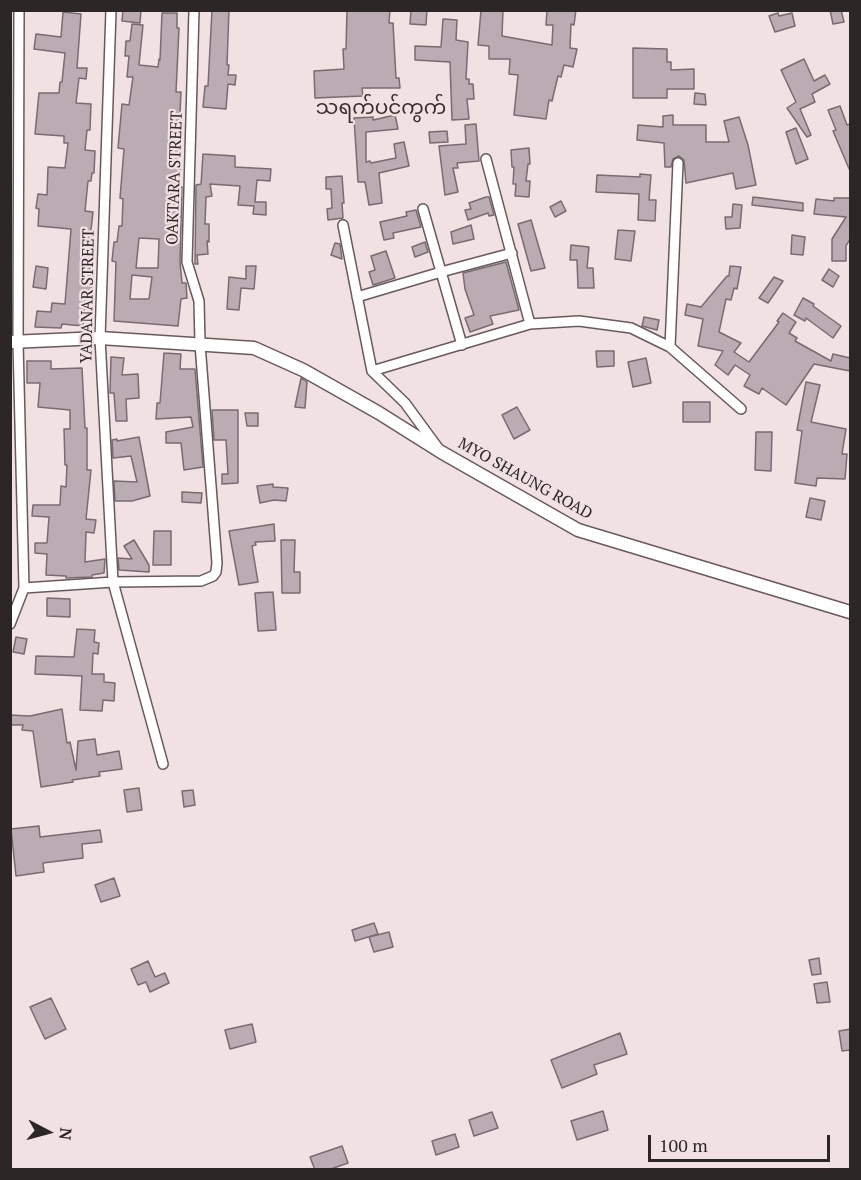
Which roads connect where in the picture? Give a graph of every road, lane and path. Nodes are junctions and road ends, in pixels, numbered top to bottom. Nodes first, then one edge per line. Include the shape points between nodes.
1 (19, 10) edge
2 (111, 10) edge
3 (194, 10) edge
4 (486, 159) dead end
5 (678, 163) dead end
6 (423, 209) dead end
7 (343, 225) dead end
8 (512, 253) junction
9 (441, 272) junction
10 (357, 297) junction
11 (530, 324) junction
12 (100, 338) junction
13 (14, 342) edge
14 (200, 344) junction
15 (462, 345) junction
16 (670, 347) junction
17 (372, 371) junction
18 (741, 409) dead end
19 (441, 452) junction
20 (113, 582) junction
21 (24, 588) junction
22 (850, 612) edge
23 (10, 624) edge
24 (163, 764) dead end

1 - 13 street
2 - 12 street, YADANAR STREET
3 - 14 street, OAKTARA STREET via 187,262 199,301
4 - 8 street
5 - 16 street
6 - 9 street
7 - 10 street
8 - 9 street
8 - 11 street
9 - 10 street
9 - 15 street
10 - 17 street
11 - 15 street
11 - 16 street via 579,321 631,328
12 - 13 street, MYO SHAUNG ROAD
12 - 14 street, MYO SHAUNG ROAD
12 - 20 street, YADANAR STREET
13 - 21 street
14 - 19 street, MYO SHAUNG ROAD via 254,348 303,369
14 - 20 street, OAKTARA STREET via 216,572 201,581
15 - 17 street
16 - 18 street
17 - 19 street via 405,403
19 - 22 street, MYO SHAUNG ROAD via 578,530
20 - 21 street
20 - 24 street, YADANAR STREET
21 - 23 street

